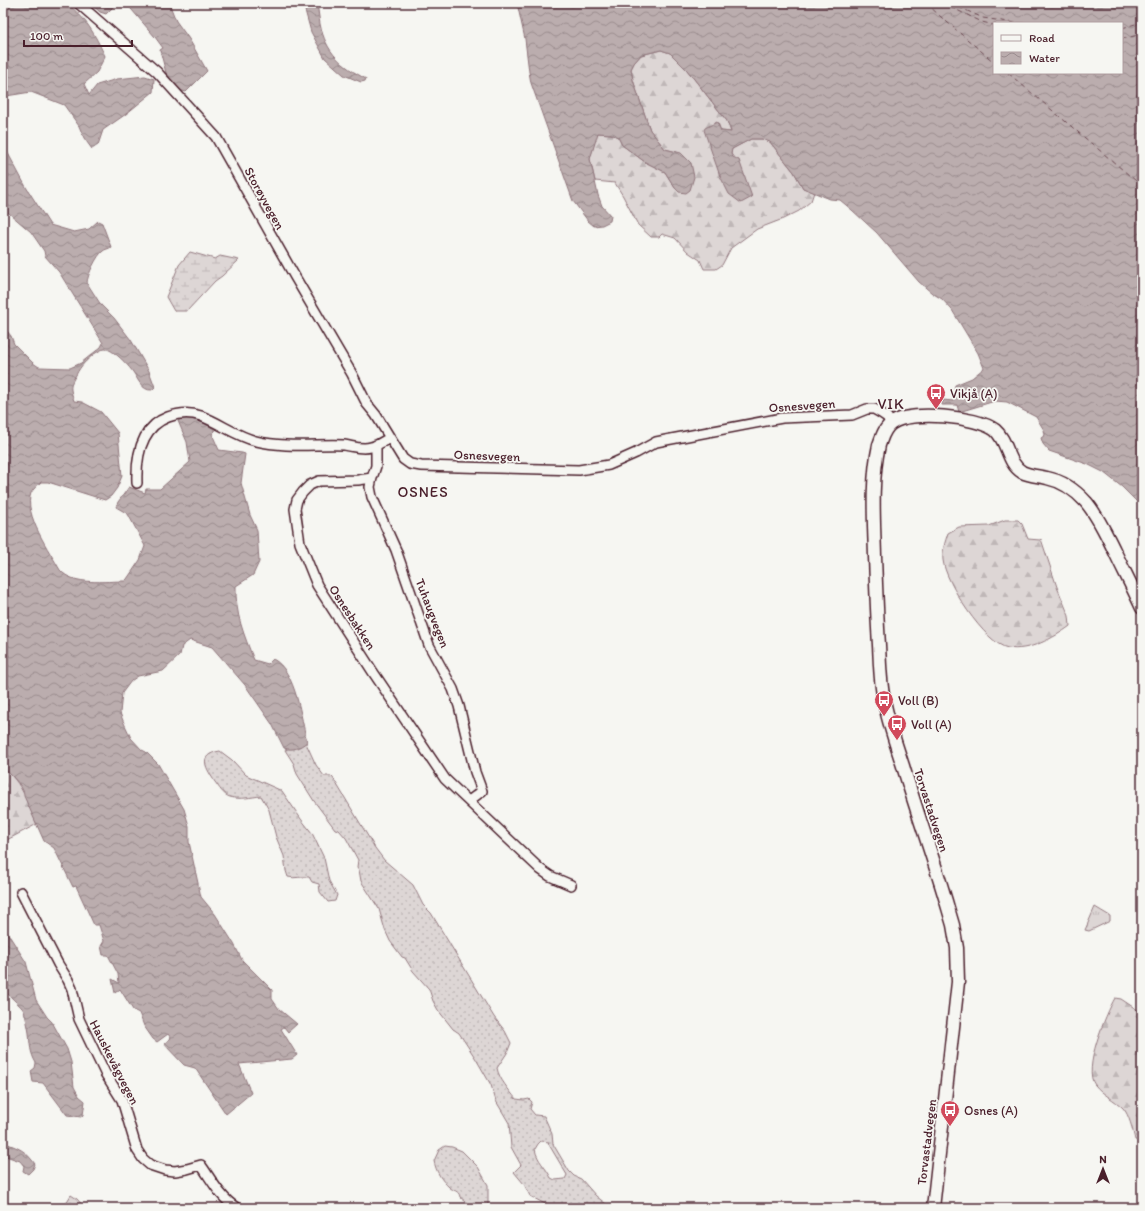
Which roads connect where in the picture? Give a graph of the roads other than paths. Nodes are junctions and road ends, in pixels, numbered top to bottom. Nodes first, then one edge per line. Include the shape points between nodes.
1 (78, 3) edge
2 (891, 424) junction
3 (390, 438) junction
4 (376, 446) junction
5 (372, 478) junction
6 (137, 483) dead end
7 (1142, 608) edge
8 (469, 801) junction
9 (571, 884) dead end
10 (21, 892) dead end
11 (236, 1208) edge
12 (933, 1208) edge

1 - 3 street, Storøyvegen via 157,72 216,137 367,404
2 - 3 street, Osnesvegen via 887,417 867,408 852,415 782,418 656,442 609,465 579,470 415,465 403,459
2 - 7 main road via 897,420 910,418 955,417 980,422 995,431 1006,444 1015,465 1021,471 1062,483 1086,503 1107,537
2 - 12 main road, Torvastadvegen via 880,442 874,480 882,692 886,713 955,932 958,954 957,993
3 - 4 street
4 - 5 street, Tuhaugvegen via 376,466
4 - 6 street via 365,448 269,444 249,439 200,416 184,413 158,421 146,434 138,459
5 - 8 street, Tuhaugvegen via 372,497 396,550 429,645 453,689 459,706 482,790
5 - 8 street, Osnesbakken via 320,481 302,492 295,509 300,543 317,585 369,666 445,779
8 - 9 street, Osnesbakken via 540,869
10 - 11 street, Hauskevågvegen via 68,980 79,1019 105,1073 122,1100 137,1150 143,1159 150,1165 165,1170 175,1171 201,1165 217,1189

